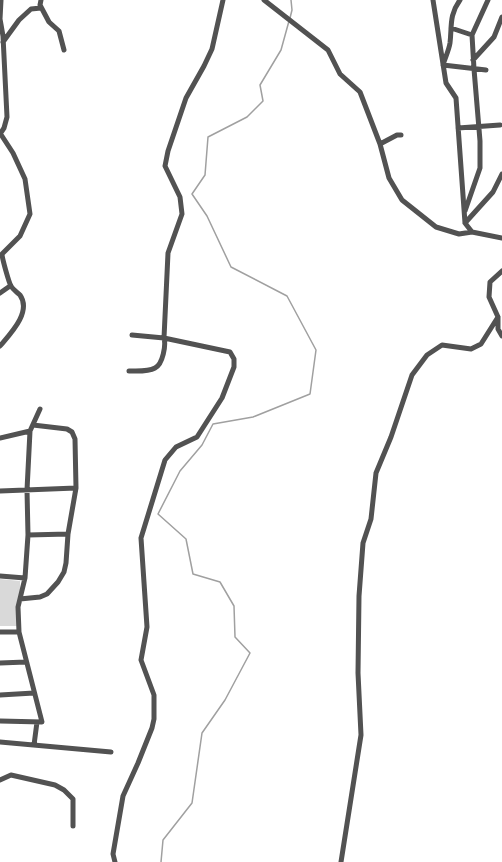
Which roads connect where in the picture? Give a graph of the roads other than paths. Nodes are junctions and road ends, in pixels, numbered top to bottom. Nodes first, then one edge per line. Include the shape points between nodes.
1 (2, 0) edge
2 (41, 0) edge
3 (223, 0) edge
4 (264, 0) edge
5 (433, 0) edge
6 (460, 0) edge
7 (488, 0) edge
8 (41, 8) junction
9 (502, 17) edge
10 (451, 28) junction
11 (472, 35) junction
12 (3, 42) junction
13 (64, 50) dead end
14 (473, 60) junction
15 (443, 65) junction
16 (474, 69) junction
17 (486, 70) dead end
18 (500, 125) dead end
19 (480, 127) junction
20 (458, 128) junction
21 (0, 134) edge
22 (401, 135) dead end
23 (380, 144) junction
24 (502, 174) edge
25 (464, 213) junction
26 (466, 223) junction
27 (472, 232) junction
28 (502, 238) edge
29 (1, 253) edge
30 (502, 271) edge
31 (10, 286) junction
32 (0, 293) edge
33 (498, 317) junction
34 (132, 335) dead end
35 (502, 336) edge
36 (164, 338) junction
37 (0, 346) edge
38 (129, 371) dead end
39 (40, 409) dead end
40 (33, 425) junction
41 (30, 431) junction
42 (0, 438) edge
43 (76, 488) junction
44 (27, 490) junction
45 (0, 491) edge
46 (68, 534) junction
47 (28, 535) junction
48 (0, 576) edge
49 (25, 578) junction
50 (20, 599) junction
51 (0, 632) edge
52 (18, 632) junction
53 (26, 662) junction
54 (0, 663) edge
55 (34, 693) junction
56 (0, 695) edge
57 (0, 721) edge
58 (37, 722) junction
59 (0, 742) edge
60 (34, 745) junction
61 (111, 752) dead end
62 (0, 780) edge
63 (73, 826) dead end
64 (115, 862) edge
65 (341, 862) edge

1 - 12 street via 0,19
2 - 8 street
3 - 36 street via 212,49 186,98 165,166 180,197 182,214 168,252
4 - 23 street via 328,50 340,74 360,92
5 - 15 street
6 - 10 street via 455,6
7 - 11 street
8 - 12 street via 30,9
8 - 13 street via 49,22 59,31
9 - 14 street via 494,37
10 - 11 street
10 - 15 street via 450,44
11 - 14 street
12 - 21 street via 7,117
14 - 16 street
15 - 16 street
15 - 20 street via 446,83 456,98
16 - 17 street
16 - 19 street
18 - 19 street
19 - 20 street
19 - 25 street via 480,168
20 - 25 street
21 - 29 street via 13,153 25,179 30,214 20,236
22 - 23 street
23 - 27 street via 389,178 402,200 436,227 460,234
24 - 26 street via 493,192
25 - 26 street
26 - 27 street
27 - 28 street
29 - 31 street
30 - 33 street via 490,282 489,297
31 - 32 street
31 - 37 street via 21,296 24,308 13,331
33 - 35 street via 498,329
33 - 65 street via 481,344 471,349 442,345 427,355 412,375 376,473 371,519 363,543 359,596 358,673 361,735
34 - 36 street
36 - 38 street via 166,345 155,368
36 - 64 street via 230,352 234,359 234,367 222,398 197,437 176,447 165,460 142,538 147,627 141,660 154,695 154,719 123,796 113,854
39 - 40 street
40 - 41 street
40 - 43 street via 68,429 72,432 75,439
41 - 42 street
41 - 44 street
43 - 44 street
43 - 46 street
44 - 45 street
44 - 47 street
46 - 47 street
46 - 50 street via 66,563 58,582 47,594
47 - 49 street
48 - 49 street
49 - 50 street
50 - 52 street
51 - 52 street
52 - 53 street
53 - 54 street
53 - 55 street
55 - 56 street
55 - 58 street via 42,722
57 - 58 street
58 - 60 street
59 - 60 street
60 - 61 street
62 - 63 street via 11,775 55,785 64,790 73,799

